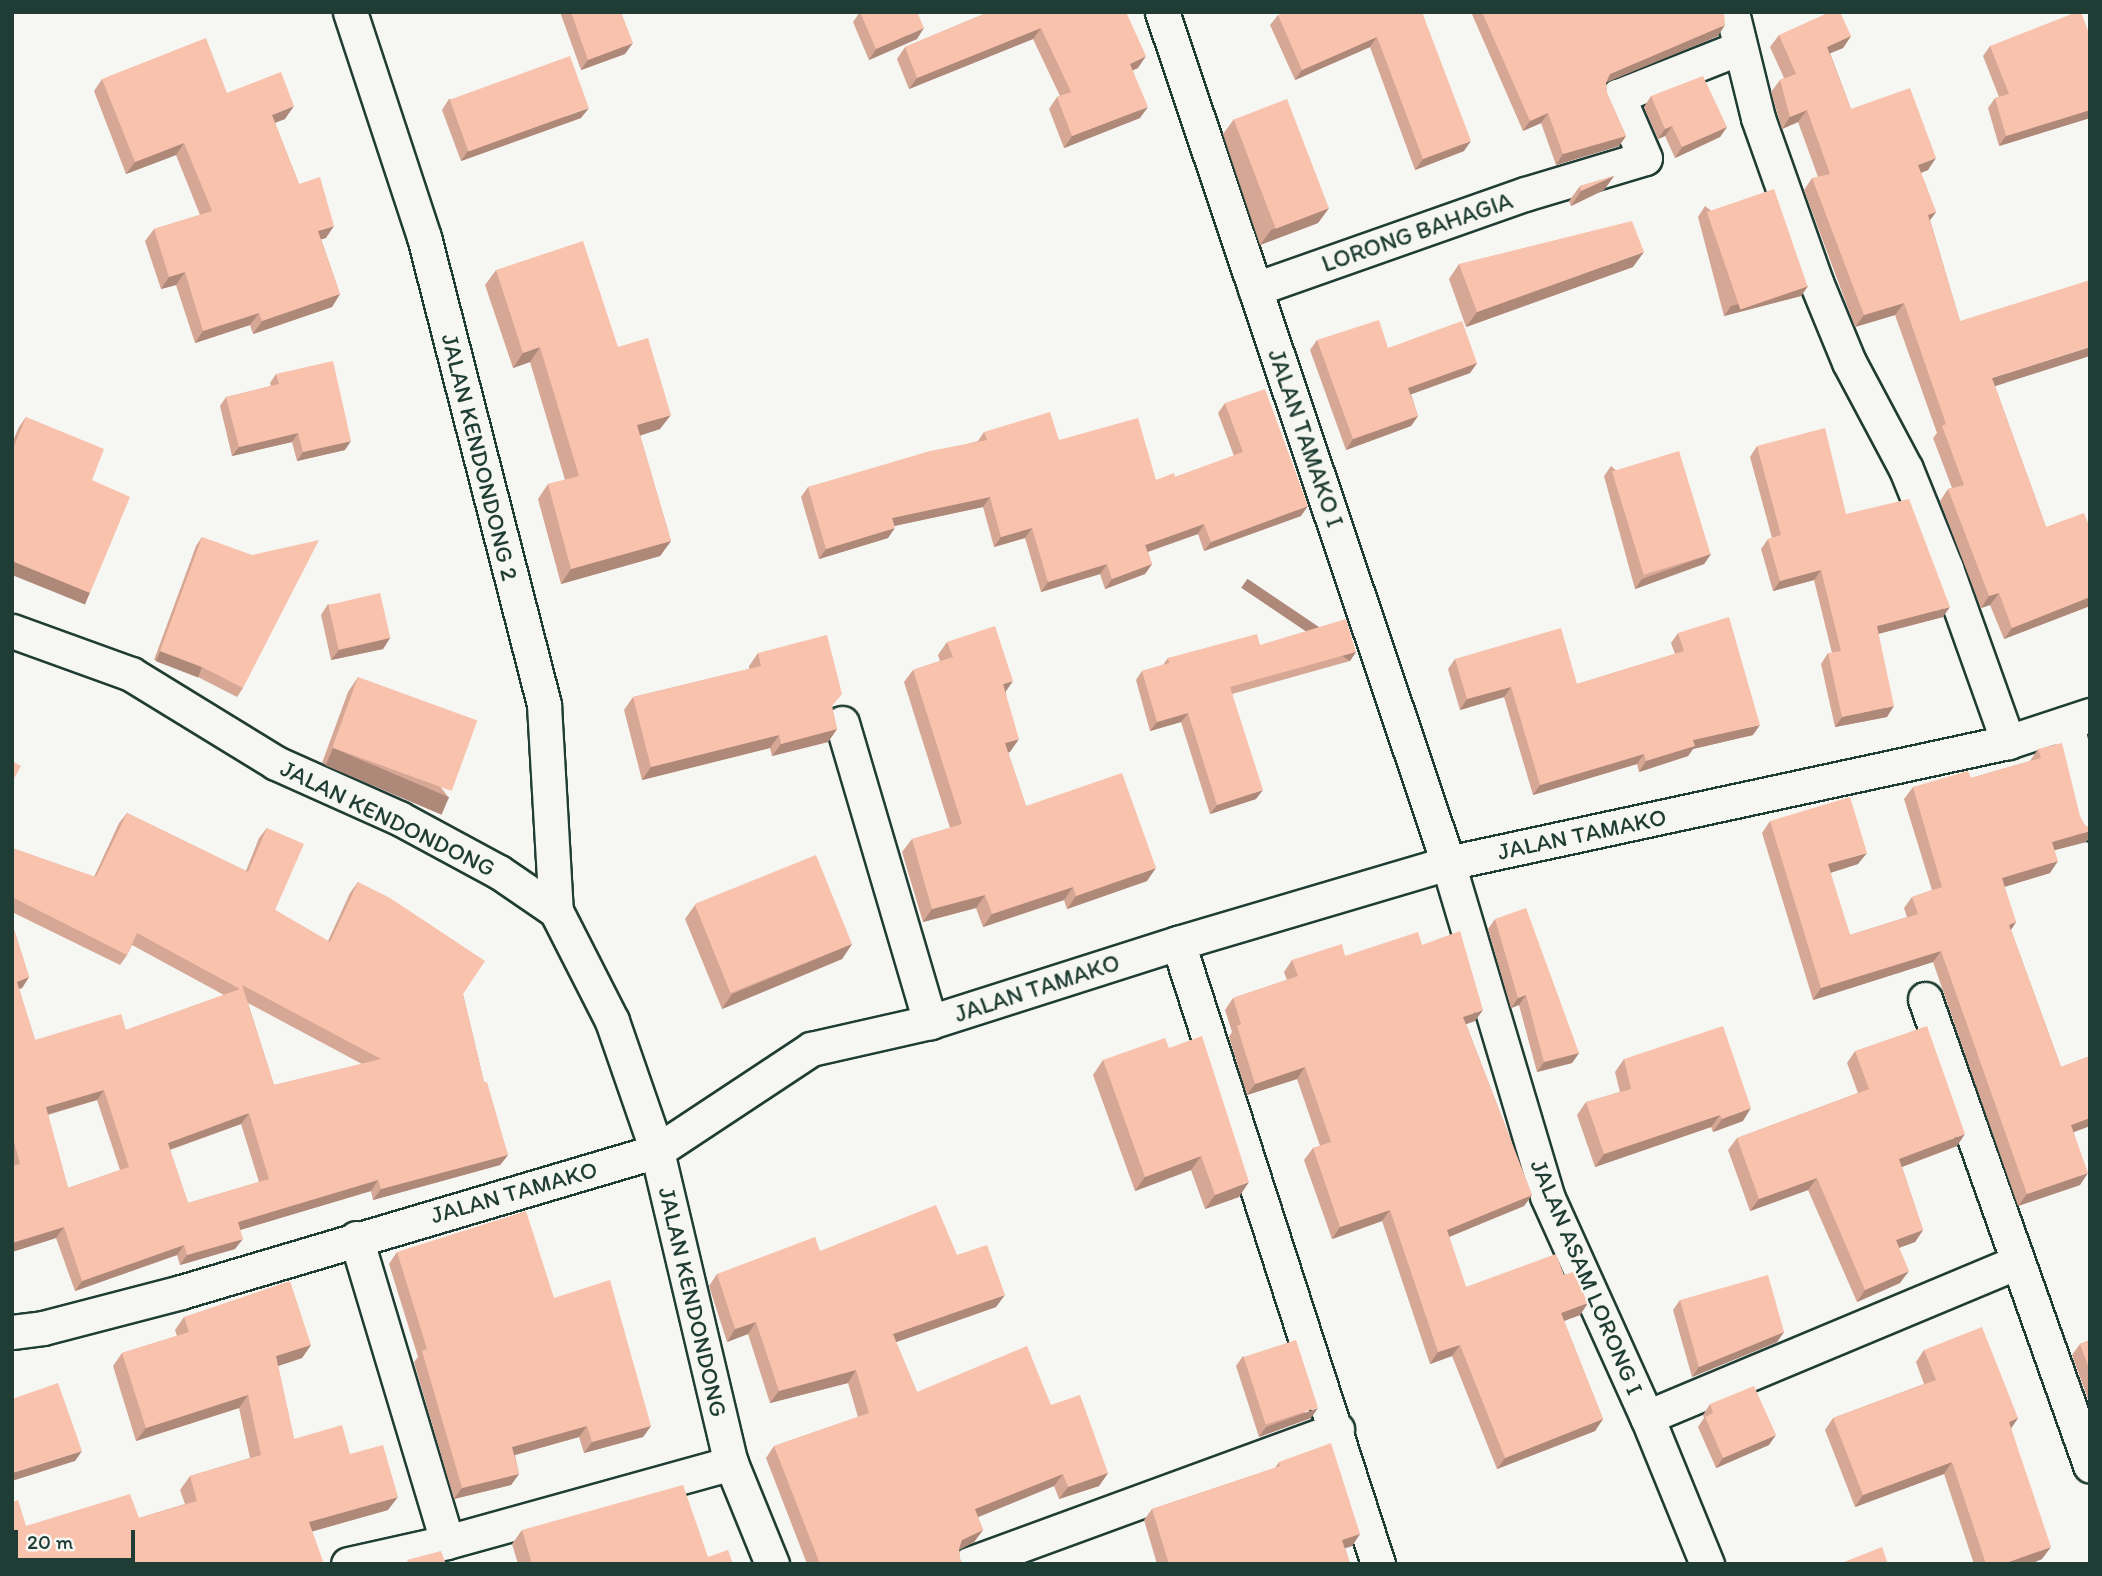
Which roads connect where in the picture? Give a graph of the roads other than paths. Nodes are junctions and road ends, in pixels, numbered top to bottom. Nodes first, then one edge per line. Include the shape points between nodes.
1 (350, 12) edge
2 (1162, 12) edge
3 (1732, 12) edge
4 (1740, 48) junction
5 (1255, 289) junction
6 (12, 631) edge
7 (2078, 719) edge
8 (842, 723) edge
9 (2008, 742) junction
10 (2090, 823) edge
11 (1448, 863) junction
12 (556, 911) junction
13 (1178, 943) junction
14 (1925, 999) dead end
15 (930, 1022) junction
16 (657, 1151) junction
17 (356, 1238) junction
18 (2016, 1263) junction
19 (12, 1332) edge
20 (1647, 1418) junction
21 (1337, 1429) junction
22 (731, 1463) junction
23 (2090, 1466) edge
24 (447, 1542) junction
25 (348, 1564) edge
26 (772, 1564) edge
27 (969, 1564) edge
28 (1378, 1564) edge
29 (1707, 1564) edge

1 - 12 street, JALAN KENDONDONG 2 via 424,237 544,705
2 - 5 street, JALAN TAMAKO I
3 - 4 street
4 - 5 street, LORONG BAHAGIA via 1618,96 1645,158 1525,194
4 - 9 street via 1758,118 1816,282 1849,362 1906,469
5 - 11 street, JALAN TAMAKO I
6 - 12 street, JALAN KENDONDONG via 131,674 276,763 399,818 499,872
7 - 9 street, JALAN TAMAKO
7 - 10 street
8 - 15 street
9 - 11 street, JALAN TAMAKO
11 - 13 street, JALAN TAMAKO
11 - 20 street, JALAN ASAM LORONG I via 1548,1196
12 - 16 street, JALAN KENDONDONG via 612,1021
13 - 15 street, JALAN TAMAKO
13 - 21 street
14 - 18 street
15 - 16 street, JALAN TAMAKO via 811,1049
16 - 17 street, JALAN TAMAKO
16 - 22 street, JALAN KENDONDONG
17 - 19 street, JALAN TAMAKO via 181,1292
17 - 24 street
18 - 20 street
18 - 23 street
20 - 29 street, JALAN ASAM LORONG I
21 - 27 street
21 - 28 street
22 - 24 street
22 - 26 street, JALAN KENDONDONG
24 - 25 street

